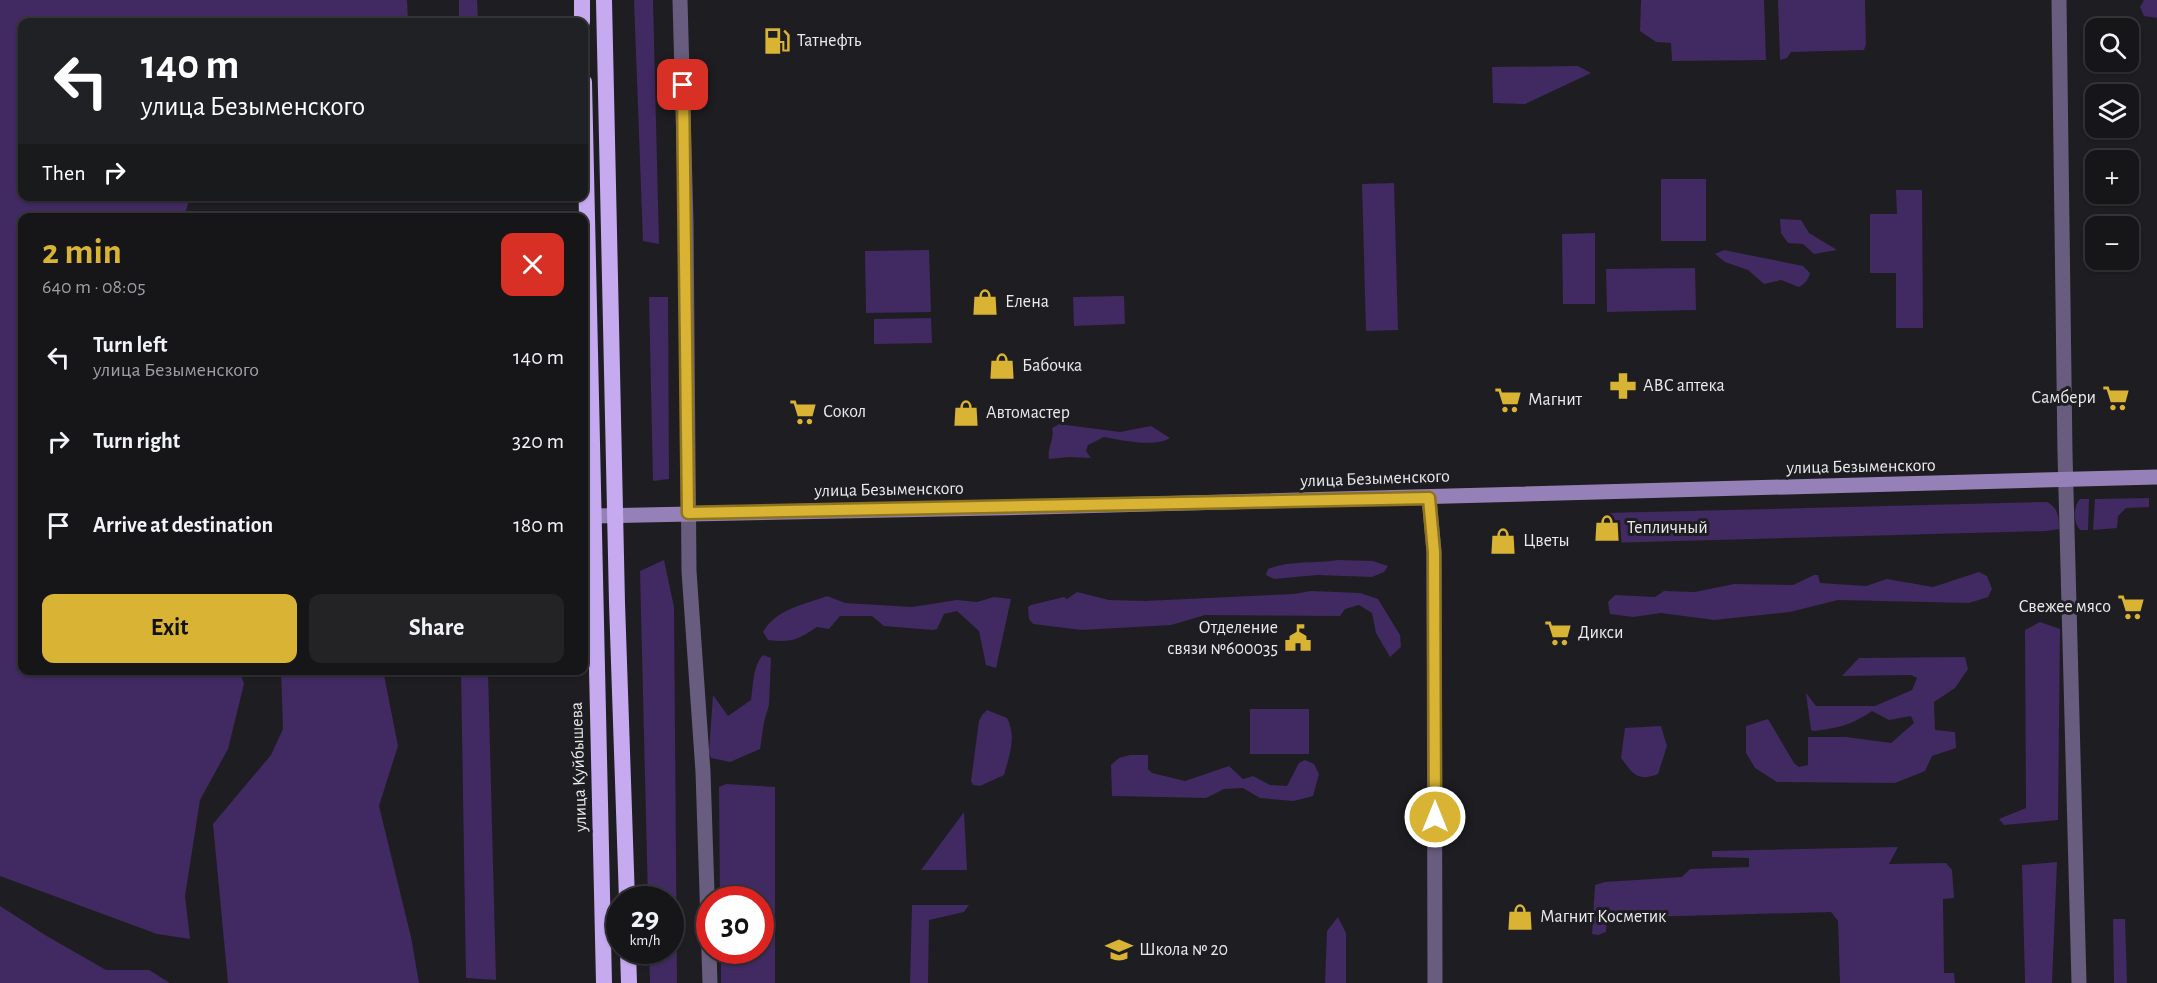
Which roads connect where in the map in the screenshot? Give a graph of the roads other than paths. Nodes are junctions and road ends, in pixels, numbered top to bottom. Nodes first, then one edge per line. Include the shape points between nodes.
1 (582, 0) edge
2 (604, 0) edge
3 (680, 0) edge
4 (2059, 0) edge
5 (582, 18) edge
6 (588, 256) edge
7 (2157, 477) edge
8 (2066, 481) junction
9 (1429, 498) junction
10 (688, 513) junction
11 (616, 515) junction
12 (594, 516) junction
13 (627, 886) edge
14 (628, 964) edge
15 (604, 983) edge
16 (629, 983) edge
17 (711, 983) edge
18 (1435, 983) edge
19 (2079, 983) edge

1 - 5 highway
2 - 11 highway
3 - 10 street
4 - 8 street
6 - 12 highway, улица Куйбышева
7 - 8 main road, улица Безыменского
8 - 9 main road, улица Безыменского
8 - 19 street
9 - 10 main road, улица Безыменского
9 - 18 street via 1434,562
10 - 11 main road, улица Безыменского
10 - 17 street
11 - 12 main road, улица Безыменского
11 - 13 highway
12 - 15 highway, улица Куйбышева
14 - 16 highway

